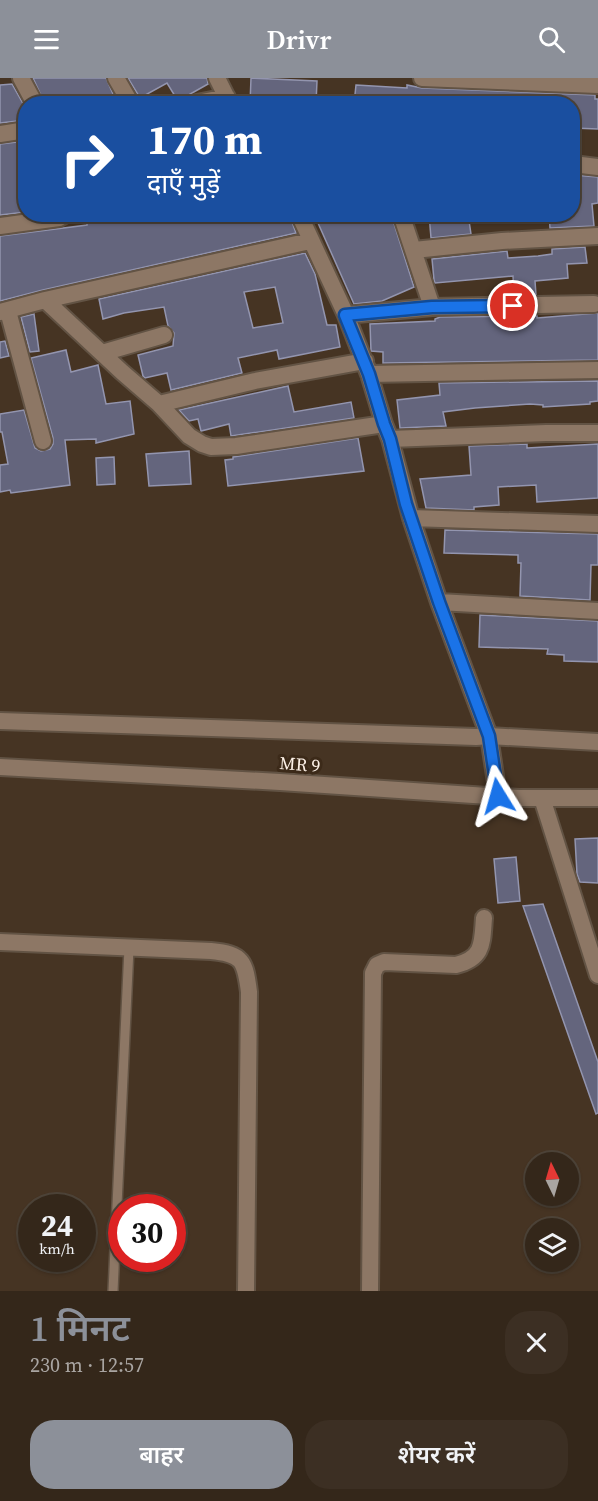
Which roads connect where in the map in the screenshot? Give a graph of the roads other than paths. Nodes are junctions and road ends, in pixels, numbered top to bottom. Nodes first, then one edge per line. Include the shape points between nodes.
1 (21, 78) edge
2 (116, 78) edge
3 (217, 78) edge
4 (422, 78) edge
5 (598, 85) edge
6 (31, 96) edge
7 (126, 96) edge
8 (226, 96) edge
9 (18, 131) edge
10 (0, 134) edge
11 (580, 165) edge
12 (598, 167) edge
13 (30, 222) edge
14 (302, 222) edge
15 (404, 222) edge
16 (0, 226) edge
17 (598, 236) edge
18 (310, 241) junction
19 (414, 250) junction
20 (45, 300) junction
21 (594, 304) dead end
22 (432, 307) junction
23 (4, 312) edge
24 (345, 315) junction
25 (164, 334) dead end
26 (102, 353) junction
27 (367, 367) junction
28 (598, 370) edge
29 (159, 405) junction
30 (387, 431) junction
31 (598, 433) edge
32 (43, 441) dead end
33 (411, 518) junction
34 (598, 524) edge
35 (439, 602) junction
36 (598, 611) edge
37 (0, 721) edge
38 (489, 736) junction
39 (598, 742) edge
40 (0, 767) edge
41 (498, 796) junction
42 (542, 798) junction
43 (598, 798) edge
44 (484, 918) dead end
45 (0, 942) edge
46 (129, 948) junction
47 (598, 975) edge
48 (113, 1291) edge
49 (246, 1291) edge
50 (370, 1291) edge

1 - 6 street
2 - 7 street
3 - 8 street
4 - 5 street
9 - 10 street
11 - 12 street
13 - 16 street
14 - 18 street
15 - 19 street
17 - 19 street
18 - 20 street
18 - 24 street
19 - 22 street
20 - 23 street
20 - 26 street
21 - 22 street
22 - 24 street
23 - 32 street
24 - 27 street
25 - 26 street
26 - 29 street
27 - 28 street
27 - 29 street via 255,381
27 - 30 street
29 - 30 street via 189,436 211,447
30 - 31 street
30 - 33 street
33 - 34 street
33 - 35 street
35 - 36 street
35 - 38 street
37 - 38 street, MR 9
38 - 39 street, MR 9
38 - 41 street
40 - 41 street, MR 9
41 - 42 street, MR 9
42 - 43 street, MR 9
42 - 47 street
44 - 50 street via 482,944 476,956 467,962 384,962 373,973
45 - 46 street
46 - 48 lane
46 - 49 street via 230,953 239,957 246,969

